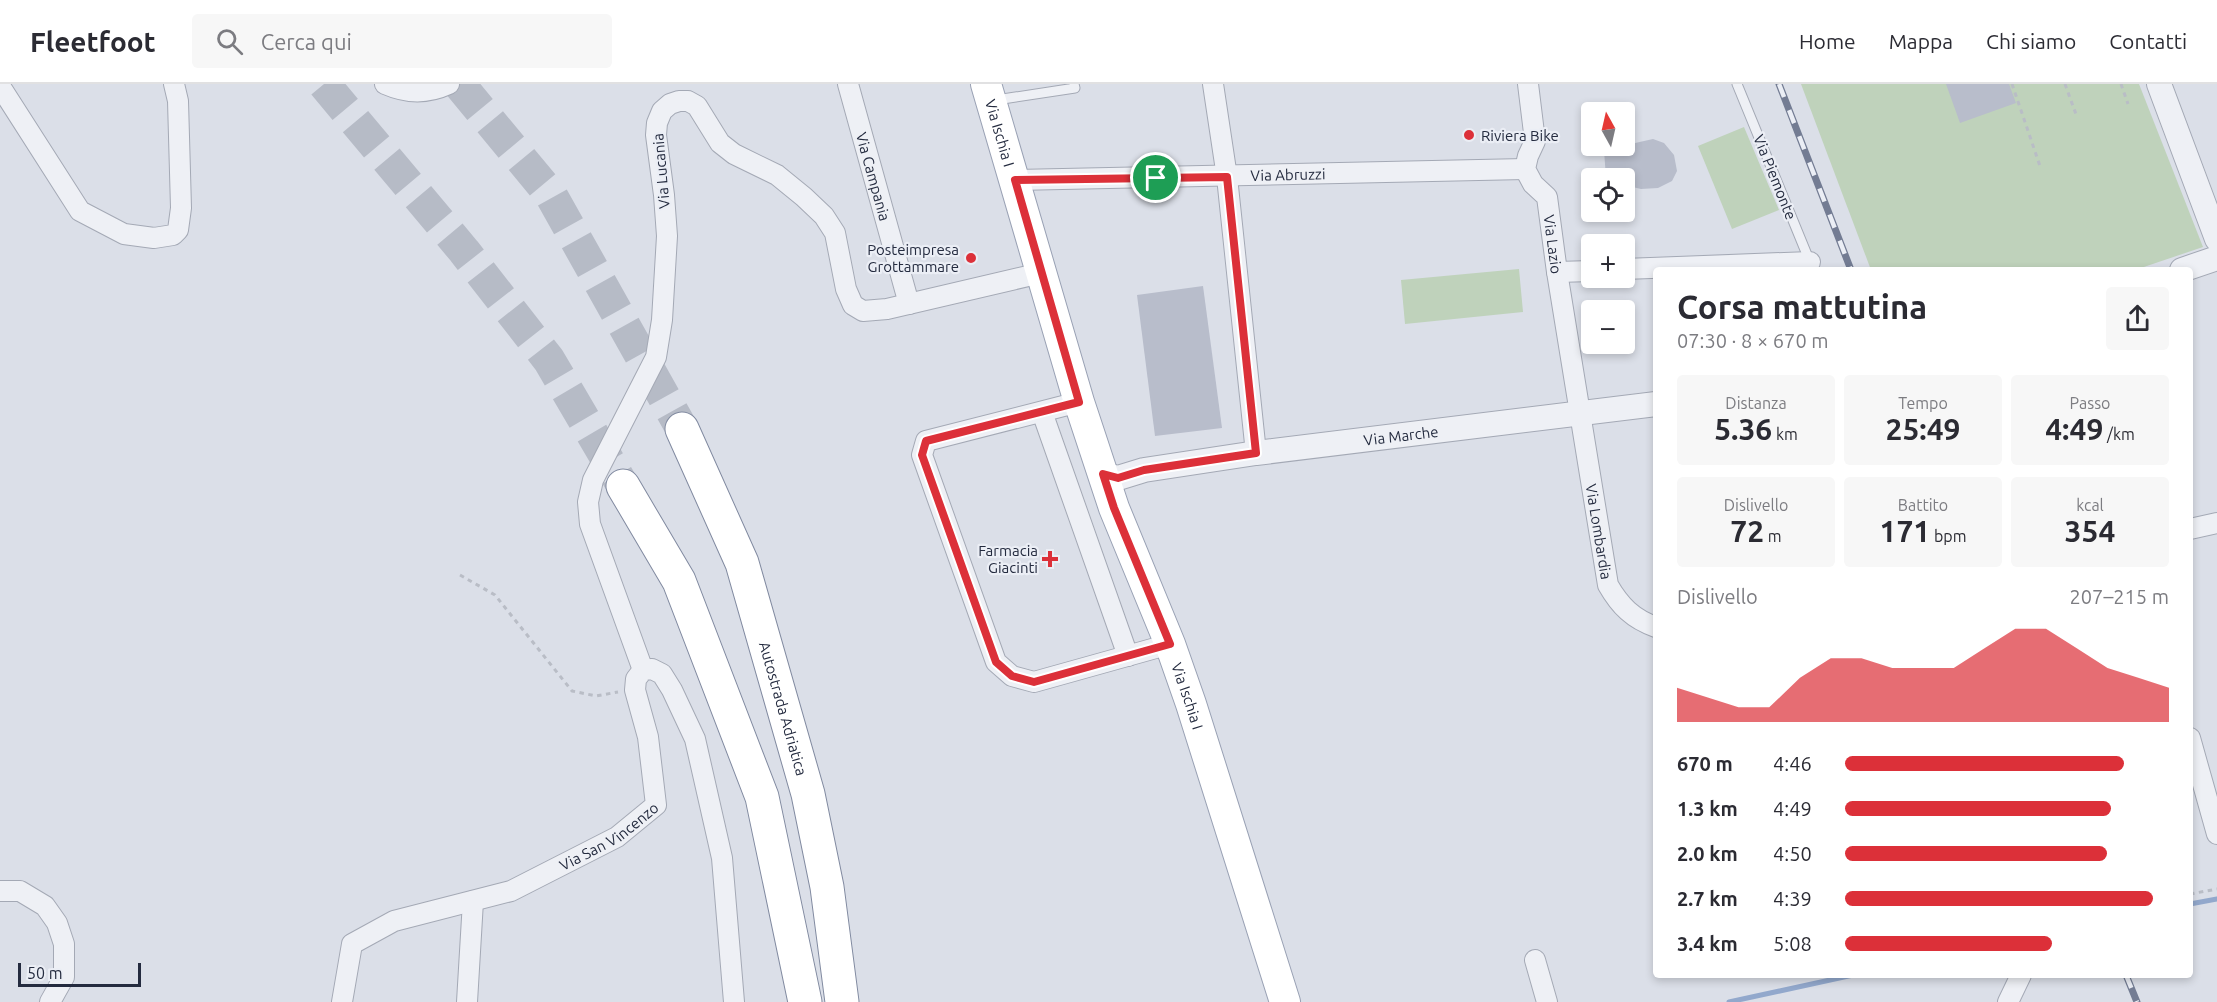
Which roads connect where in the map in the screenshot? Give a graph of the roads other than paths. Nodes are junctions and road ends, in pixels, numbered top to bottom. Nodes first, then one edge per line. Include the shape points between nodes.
1 (174, 84) edge
2 (385, 84) edge
3 (449, 84) edge
4 (848, 84) edge
5 (1074, 84) edge
6 (1213, 84) edge
7 (1528, 84) edge
8 (1737, 84) edge
9 (2159, 84) edge
10 (0, 86) edge
11 (988, 93) edge
12 (1525, 170) junction
13 (1227, 177) junction
14 (1015, 180) junction
15 (2217, 239) edge
16 (2217, 258) edge
17 (1811, 266) edge
18 (1749, 267) edge
19 (2191, 267) edge
20 (1635, 269) edge
21 (1653, 269) edge
22 (1581, 271) edge
23 (1557, 272) junction
24 (1041, 273) junction
25 (909, 304) junction
26 (1079, 402) junction
27 (1653, 404) edge
28 (1042, 412) junction
29 (1581, 412) junction
30 (682, 429) tunnel mouth
31 (1256, 453) junction
32 (1103, 474) junction
33 (623, 486) tunnel mouth
34 (2217, 524) edge
35 (2193, 528) edge
36 (1653, 626) edge
37 (1170, 644) junction
38 (1128, 656) junction
39 (643, 670) junction
40 (2193, 749) edge
41 (2217, 834) edge
42 (0, 891) edge
43 (473, 901) junction
44 (1535, 960) dead end
45 (2020, 978) edge
46 (50, 1002) edge
47 (342, 1002) edge
48 (467, 1002) edge
49 (734, 1002) edge
50 (805, 1002) edge
51 (842, 1002) edge
52 (1285, 1002) edge
53 (1547, 1002) edge
54 (2008, 1002) edge

1 - 10 street via 178,101 181,208 178,230 173,235 154,238 124,234 80,211
2 - 3 street via 402,92 436,90
4 - 25 street, Via Campania
5 - 11 lane via 1075,88
6 - 13 street
7 - 12 street via 1535,141
8 - 17 lane, Via Piemonte
9 - 15 street
11 - 14 main road, Via Ischia I
12 - 13 street, Via Abruzzi
12 - 23 street, Via Lazio via 1547,197
13 - 14 street, Via Abruzzi
13 - 31 street
14 - 24 main road, Via Ischia I
16 - 19 street
17 - 18 street
20 - 21 street
22 - 23 street
23 - 29 street, Via Lazio
24 - 25 street, Via Lucania
24 - 26 main road, Via Ischia I
25 - 39 street, Via Lucania via 863,311 853,305 835,233 824,216 777,175 720,143 697,106 688,101 670,104 662,111 656,135 667,236 656,357 593,480 588,502 590,524
26 - 28 street
26 - 32 main road, Via Ischia I
27 - 29 street, Via Marche
28 - 38 street
28 - 38 street via 926,441 922,455 996,662 1012,676 1034,682
29 - 31 street, Via Marche
29 - 36 street, Via Lombardia via 1608,585 1618,603 1641,622
30 - 51 highway, Autostrada Adriatica via 742,564 808,794 827,887
31 - 32 street, Via Marche via 1144,470 1118,478
32 - 37 main road, Via Ischia I
33 - 50 highway via 679,581 762,797
34 - 35 street
37 - 38 street
37 - 52 main road, Via Ischia I
39 - 43 street, Via San Vincenzo via 636,679 635,690 648,737 656,805 617,837 511,891
39 - 49 street via 662,674 695,739 722,858
40 - 41 street
42 - 46 street via 20,891 45,906 57,923 64,944 64,977
43 - 47 street, Via San Vincenzo via 394,921 352,944
43 - 48 street
44 - 53 street
45 - 54 street

